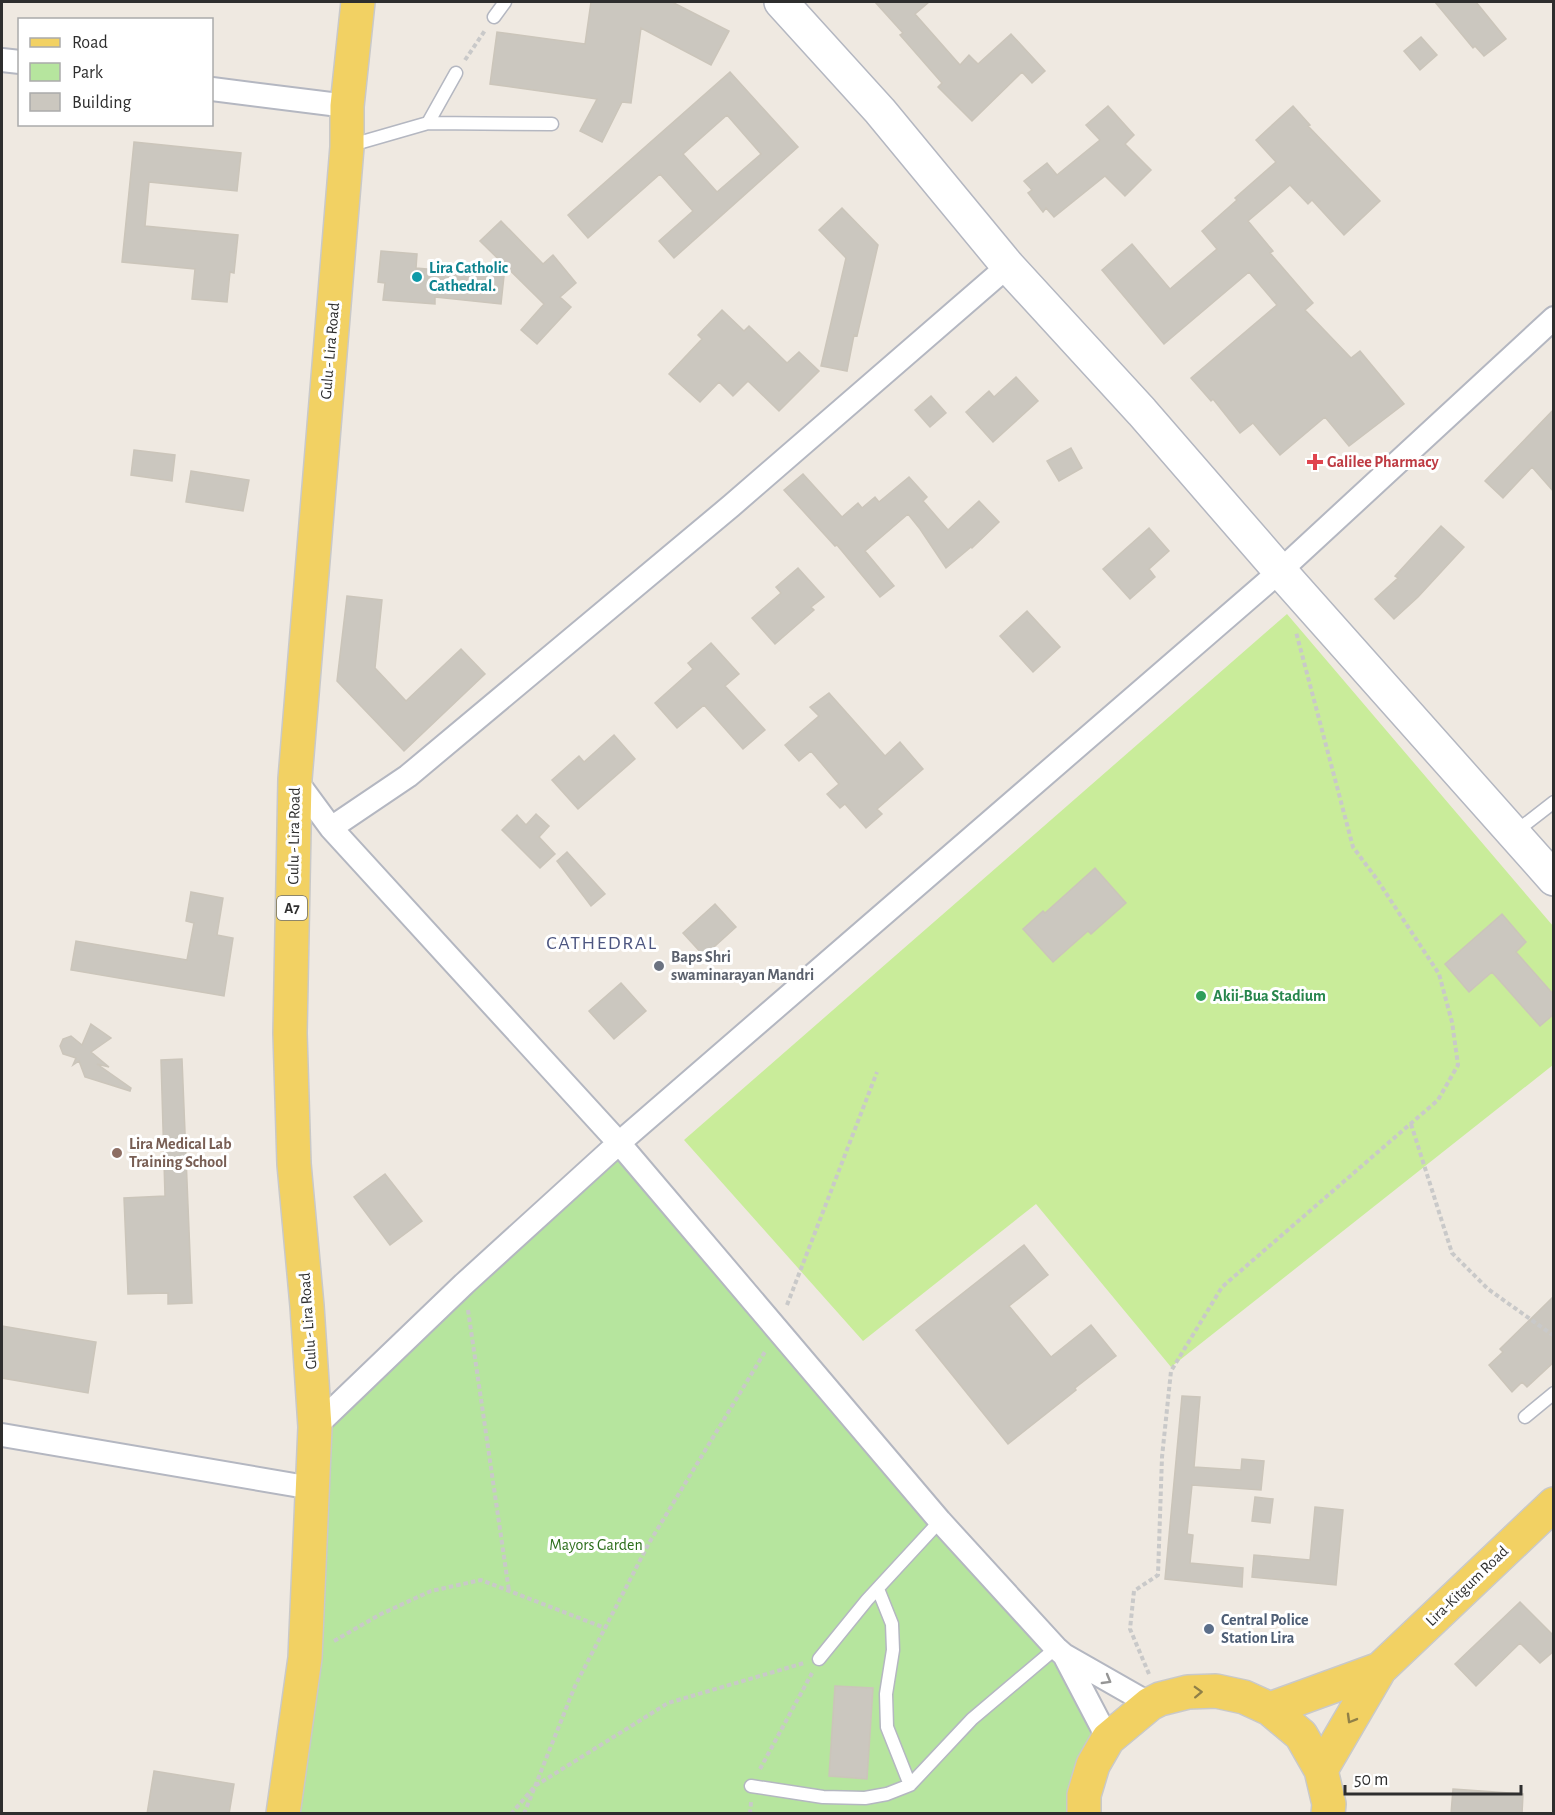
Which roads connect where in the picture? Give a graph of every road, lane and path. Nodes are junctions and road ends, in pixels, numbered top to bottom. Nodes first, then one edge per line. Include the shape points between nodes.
1 (358, 2) edge
2 (505, 2) edge
3 (781, 2) edge
4 (494, 17) joint
5 (2, 60) edge
6 (18, 62) edge
7 (456, 73) joint
8 (213, 89) edge
9 (347, 106) junction
10 (428, 123) junction
11 (552, 124) dead end
12 (347, 147) junction
13 (1008, 266) junction
14 (1554, 318) edge
15 (1280, 571) junction
16 (1295, 628) dead end
17 (295, 779) junction
18 (1554, 802) edge
19 (331, 828) junction
20 (1513, 834) junction
21 (1554, 879) edge
22 (877, 1072) dead end
23 (1411, 1124) junction
24 (618, 1143) junction
25 (464, 1284) junction
26 (777, 1331) junction
27 (1554, 1336) edge
28 (1554, 1393) edge
29 (1525, 1417) dead end
30 (315, 1427) junction
31 (2, 1435) edge
32 (312, 1488) junction
33 (1554, 1504) edge
34 (940, 1521) junction
35 (878, 1589) junction
36 (510, 1591) junction
37 (605, 1628) junction
38 (1060, 1652) junction
39 (305, 1658) junction
40 (819, 1659) junction
41 (1380, 1669) junction
42 (1155, 1702) junction
43 (1270, 1709) junction
44 (1108, 1739) junction
45 (1321, 1770) junction
46 (751, 1785) junction
47 (910, 1785) junction
48 (535, 1786) junction
49 (283, 1814) edge
50 (511, 1814) edge
51 (524, 1814) edge
52 (750, 1814) edge
53 (1084, 1814) edge
54 (1328, 1814) edge

1 - 9 main road, Gulu - Lira Road / A7
2 - 4 lane
3 - 13 main road via 880,111
4 - 7 path
5 - 6 street
7 - 10 lane
8 - 9 street
9 - 12 main road, Gulu - Lira Road / A7
10 - 11 lane
10 - 12 lane
12 - 17 main road, Gulu - Lira Road / A7
13 - 15 main road
13 - 19 street via 740,498 408,776
14 - 15 street
15 - 20 main road
15 - 24 street
16 - 23 path via 1353,847 1439,974 1452,1022 1458,1065 1438,1100
17 - 19 street
17 - 30 main road, Gulu - Lira Road / A7 via 290,1033 294,1164
18 - 20 lane
19 - 24 street
20 - 21 main road
22 - 26 path
23 - 27 path via 1452,1253 1488,1289
23 - 42 path via 1222,1287 1171,1371 1162,1457 1158,1575 1134,1591 1130,1629
24 - 25 street
24 - 26 street
25 - 30 street
25 - 36 path
26 - 34 street
26 - 37 path via 649,1543
28 - 29 lane
30 - 32 main road, Gulu - Lira Road / A7
31 - 32 street
32 - 39 main road, Gulu - Lira Road / A7
33 - 41 main road, Lira-Kitgum Road
34 - 35 lane
34 - 38 street
35 - 40 lane
35 - 47 lane via 892,1624 887,1727
36 - 37 path
36 - 39 path via 482,1580 431,1591 381,1614
37 - 48 path via 575,1686
38 -> 42 street
38 - 44 street
38 - 47 lane via 972,1719
39 - 49 main road, Gulu - Lira Road / A7
40 - 46 path
40 - 48 path via 668,1702
41 - 43 main road, Lira-Kitgum Road
41 -> 45 main road, Lira-Kitgum Road
42 -> 43 main road via 1188,1692 1216,1691 1244,1697
42 - 44 main road
43 - 45 main road via 1300,1735
44 - 53 main road via 1093,1765 1084,1795
45 - 54 main road
46 - 47 lane via 824,1797 865,1798
46 - 52 path
48 - 50 path
48 - 51 path

